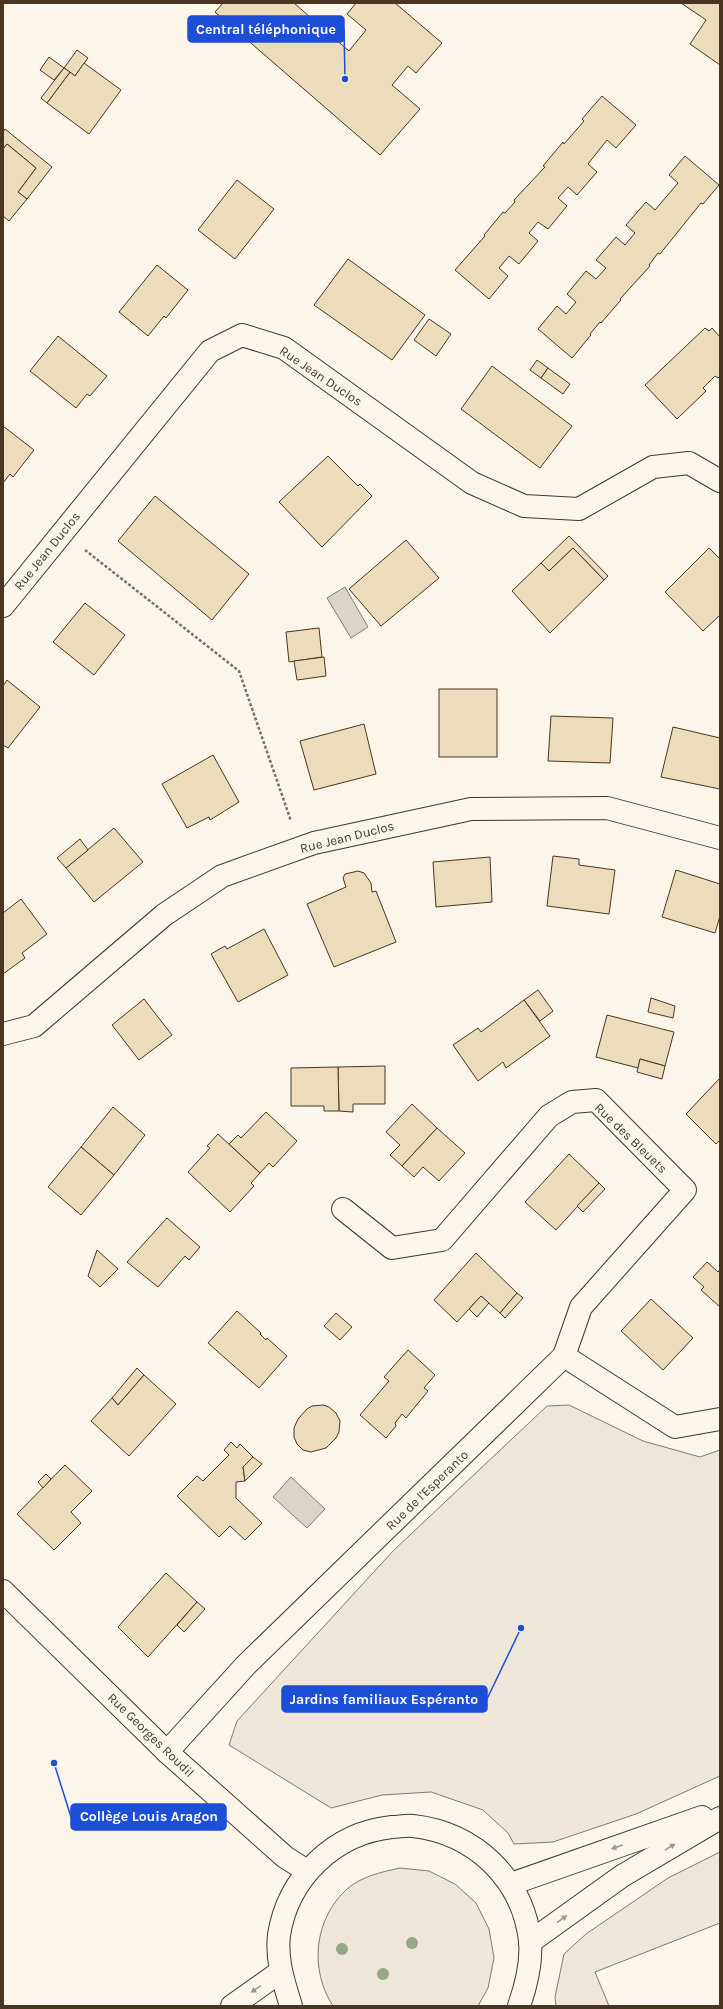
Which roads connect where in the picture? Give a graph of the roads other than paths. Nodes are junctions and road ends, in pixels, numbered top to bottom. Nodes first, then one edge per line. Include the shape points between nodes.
1 (720, 480) edge
2 (3, 606) edge
3 (720, 838) edge
4 (3, 1034) edge
5 (342, 1209) dead end
6 (564, 1356) junction
7 (720, 1419) edge
8 (3, 1590) edge
9 (167, 1752) junction
10 (720, 1811) edge
11 (720, 1818) edge
12 (307, 1871) junction
13 (511, 1884) junction
14 (530, 1942) junction
15 (280, 1972) junction
16 (232, 2006) edge
17 (291, 2006) edge
18 (519, 2006) edge

1 - 2 street, Rue Jean Duclos via 689,463 653,467 579,509 524,506 472,483 284,348 242,335 210,351
3 - 4 street, Rue Jean Duclos via 607,808 471,809 314,843 222,876 164,915 34,1026
5 - 6 street, Rue des Bleuets via 392,1248 442,1240 548,1116 572,1102 596,1100 685,1190 581,1307
6 - 7 street via 674,1427
6 - 9 street, Rue de l'Esperanto via 246,1665
8 - 9 street, Rue Georges Roudil
9 - 12 street, Rue Georges Roudil via 285,1857
10 -> 13 street
14 -> 11 street via 622,1876
12 - 13 street via 336,1845 373,1829 412,1826 451,1834 485,1855
12 - 15 street via 288,1902 279,1936
13 - 14 street via 524,1912
14 - 18 street via 527,1980
15 -> 16 street
15 - 17 street

